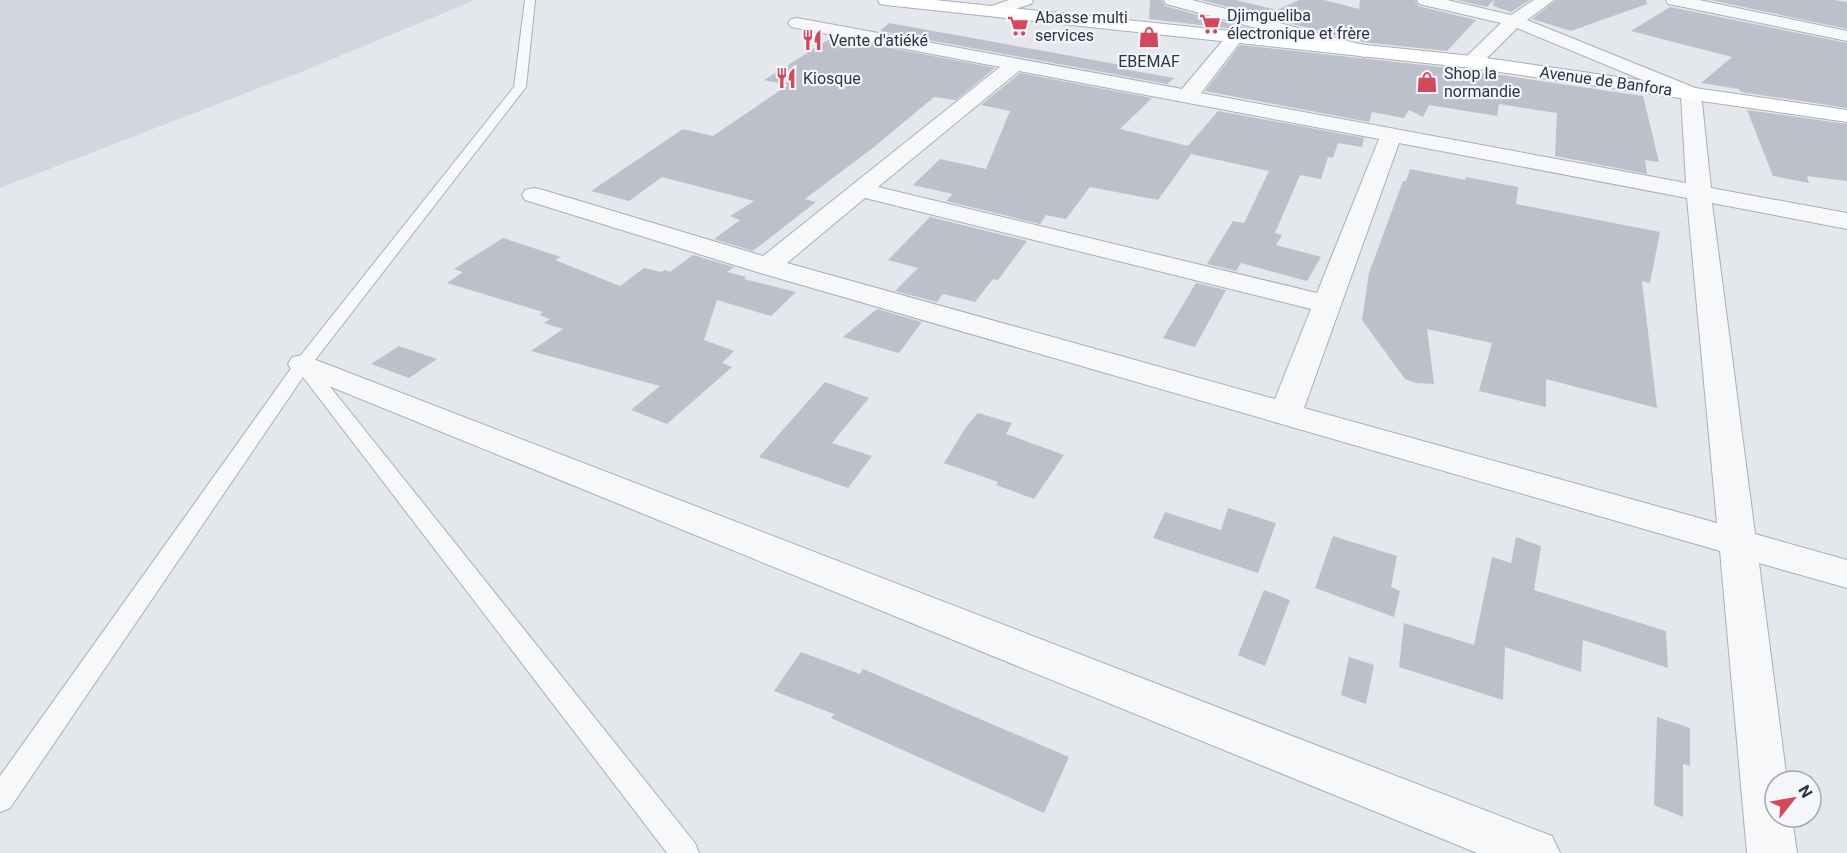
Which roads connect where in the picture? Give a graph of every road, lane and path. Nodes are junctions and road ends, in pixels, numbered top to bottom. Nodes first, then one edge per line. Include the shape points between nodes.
1 (530, 0) edge
2 (886, 0) edge
3 (1024, 0) edge
4 (1172, 0) edge
5 (1425, 0) edge
6 (1546, 0) edge
7 (1674, 0) edge
8 (927, 3) edge
9 (994, 11) junction
10 (1514, 21) junction
11 (797, 23) dead end
12 (1847, 36) edge
13 (1235, 37) junction
14 (1364, 51) junction
15 (1472, 62) junction
16 (1014, 65) junction
17 (1691, 93) junction
18 (1187, 97) junction
19 (1847, 116) edge
20 (1391, 136) junction
21 (860, 190) junction
22 (1699, 193) junction
23 (534, 195) dead end
24 (1847, 221) edge
25 (767, 266) junction
26 (1327, 304) junction
27 (303, 364) junction
28 (1285, 414) junction
29 (1738, 543) junction
30 (1847, 574) edge
31 (0, 799) edge
32 (685, 853) edge
33 (1534, 853) edge
34 (1772, 853) edge

1 - 27 lane via 520,87
2 - 8 main road, Avenue de Banfora
3 - 9 street
4 - 14 street, Avenue de Banfora
5 - 10 street
6 - 10 street
7 - 12 street
8 - 9 main road, Avenue de Banfora
9 - 13 main road, Avenue de Banfora
10 - 15 street
10 - 17 street
11 - 16 street
13 - 14 main road, Avenue de Banfora
13 - 18 street
14 - 15 main road, Avenue de Banfora
15 - 17 main road, Avenue de Banfora
16 - 18 street
16 - 21 street
17 - 19 main road, Avenue de Banfora
17 - 22 street
18 - 20 street
20 - 22 street
20 - 26 street
21 - 25 street
21 - 26 street
22 - 24 street
22 - 29 street
23 - 25 street
25 - 28 street
26 - 28 street
27 - 31 lane
27 - 32 lane
27 - 33 street
28 - 29 street
29 - 30 street
29 - 34 street

